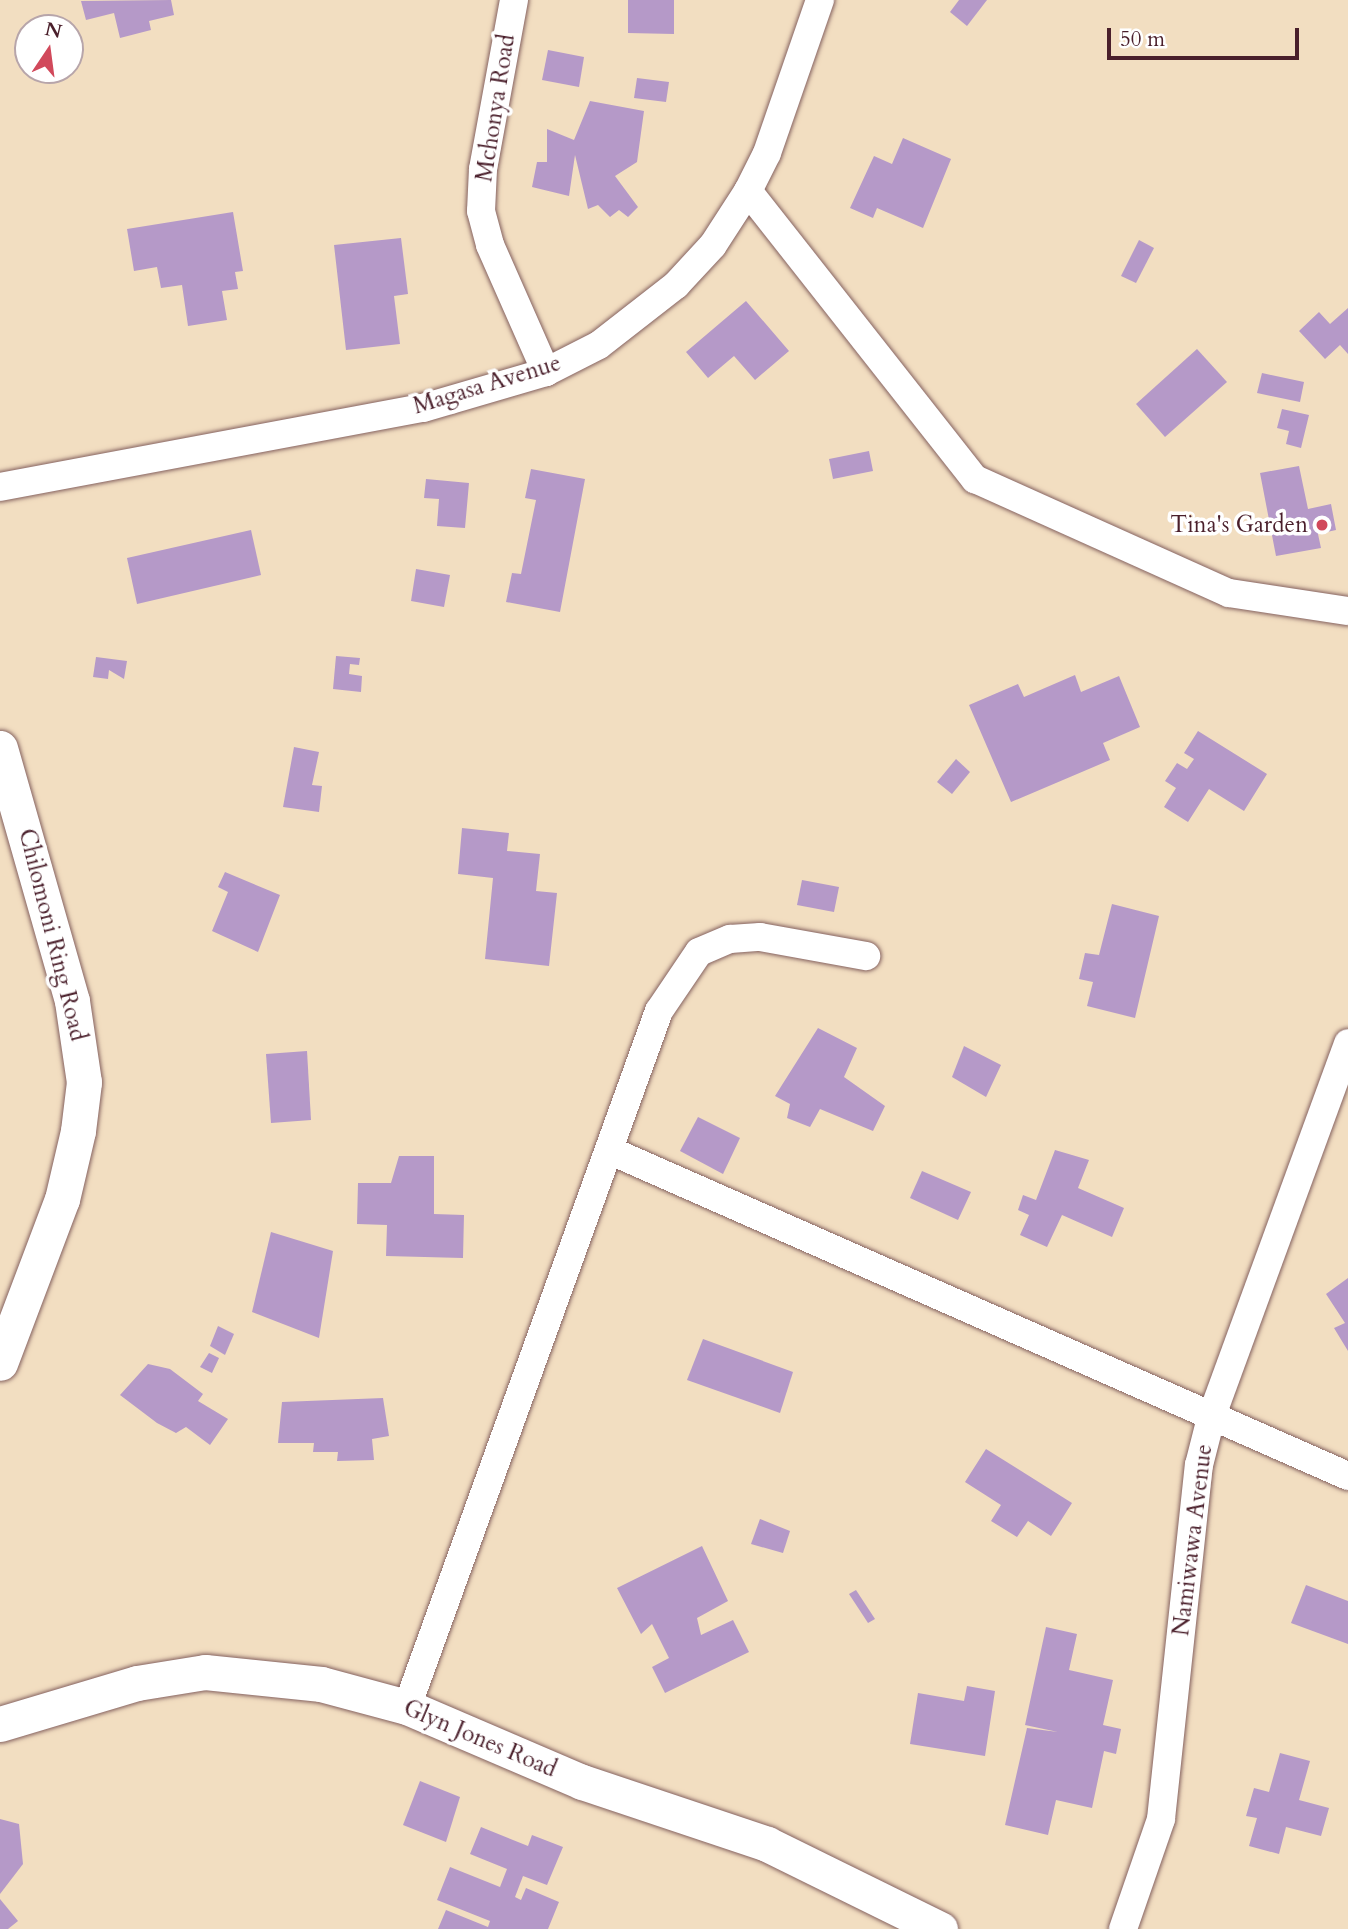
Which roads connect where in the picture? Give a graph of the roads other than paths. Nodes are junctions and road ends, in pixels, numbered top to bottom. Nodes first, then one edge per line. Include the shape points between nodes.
1 (514, 0) edge
2 (820, 0) edge
3 (748, 191) junction
4 (546, 372) junction
5 (0, 487) edge
6 (1348, 611) edge
7 (0, 748) edge
8 (866, 956) dead end
9 (1348, 1043) edge
10 (611, 1151) junction
11 (0, 1363) edge
12 (1211, 1418) junction
13 (1348, 1476) edge
14 (407, 1707) junction
15 (0, 1724) edge
16 (940, 1929) edge
17 (1123, 1929) edge

1 - 4 street, Mchonya Road via 483,169 481,211 490,245
2 - 3 street, Magasa Avenue via 767,153
3 - 4 street, Magasa Avenue via 713,245 676,285 599,345
3 - 6 street via 975,479 1229,593
4 - 5 street, Magasa Avenue via 423,408
7 - 11 street, Chilomoni Ring Road via 72,1001 84,1082 78,1131 61,1199
8 - 10 street via 760,937 730,939 699,952 659,1011 624,1101
9 - 12 street, Namiwawa Avenue
10 - 12 street
10 - 14 street
12 - 13 street
12 - 17 street, Namiwawa Avenue via 1199,1465 1161,1819
14 - 15 street, Glyn Jones Road via 321,1684 205,1672 136,1682
14 - 16 street, Glyn Jones Road via 582,1782 767,1844

